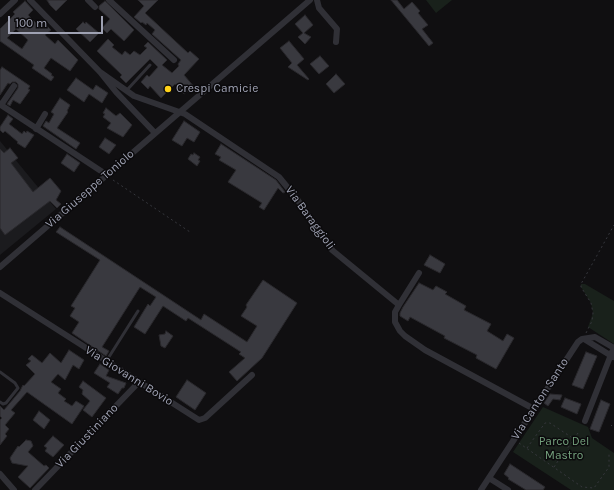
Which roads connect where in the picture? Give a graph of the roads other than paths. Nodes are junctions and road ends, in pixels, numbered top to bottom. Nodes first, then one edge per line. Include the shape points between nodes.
1 (15, 0) edge
2 (30, 0) edge
3 (88, 0) edge
4 (109, 0) edge
5 (310, 0) edge
6 (317, 0) edge
7 (95, 6) dead end
8 (2, 10) edge
9 (336, 42) dead end
10 (174, 60) dead end
11 (150, 65) dead end
12 (100, 72) junction
13 (14, 86) dead end
14 (126, 91) junction
15 (1, 104) edge
16 (180, 112) junction
17 (45, 114) dead end
18 (36, 129) junction
19 (155, 133) junction
20 (107, 175) junction
21 (0, 267) edge
22 (419, 273) dead end
23 (0, 293) edge
24 (399, 305) junction
25 (138, 311) dead end
26 (584, 339) junction
27 (614, 348) edge
28 (612, 357) edge
29 (106, 362) junction
30 (0, 372) edge
31 (252, 375) dead end
32 (139, 382) junction
33 (0, 402) edge
34 (534, 408) junction
35 (585, 421) dead end
36 (0, 474) edge
37 (489, 478) junction
38 (14, 490) edge
39 (35, 490) edge
40 (481, 490) edge
41 (508, 490) edge

1 - 8 street
2 - 12 street, Via Baraggioli
3 - 7 street
4 - 10 street
5 - 16 street, Via Giuseppe Toniolo
6 - 9 street via 318,8 337,29
11 - 14 lane
12 - 14 street, Via Baraggioli
12 - 19 street, Via Baraggioli
13 - 15 street
14 - 16 street, Via Baraggioli
15 - 18 street
16 - 19 street, Via Giuseppe Toniolo
16 - 24 street, Via Baraggioli via 278,177 294,194 332,250
17 - 18 street
18 - 20 street
19 - 20 street, Via Giuseppe Toniolo
20 - 21 street, Via Giuseppe Toniolo
22 - 24 street
23 - 29 street, Via Giovanni Bovio
24 - 34 street via 395,312 395,322 408,339
25 - 29 lane
26 - 27 street via 596,337
26 - 28 street
26 - 34 street, Via Canton Santo via 576,344
27 - 28 street
28 - 35 street
29 - 32 street, Via Giovanni Bovio
30 - 33 lane via 18,388 6,403
31 - 32 street, Via Giovanni Bovio via 201,420
32 - 39 street, Via Giustiniano
34 - 37 street, Via Canton Santo
36 - 38 street
37 - 40 street, Via Canton Santo
37 - 41 street

